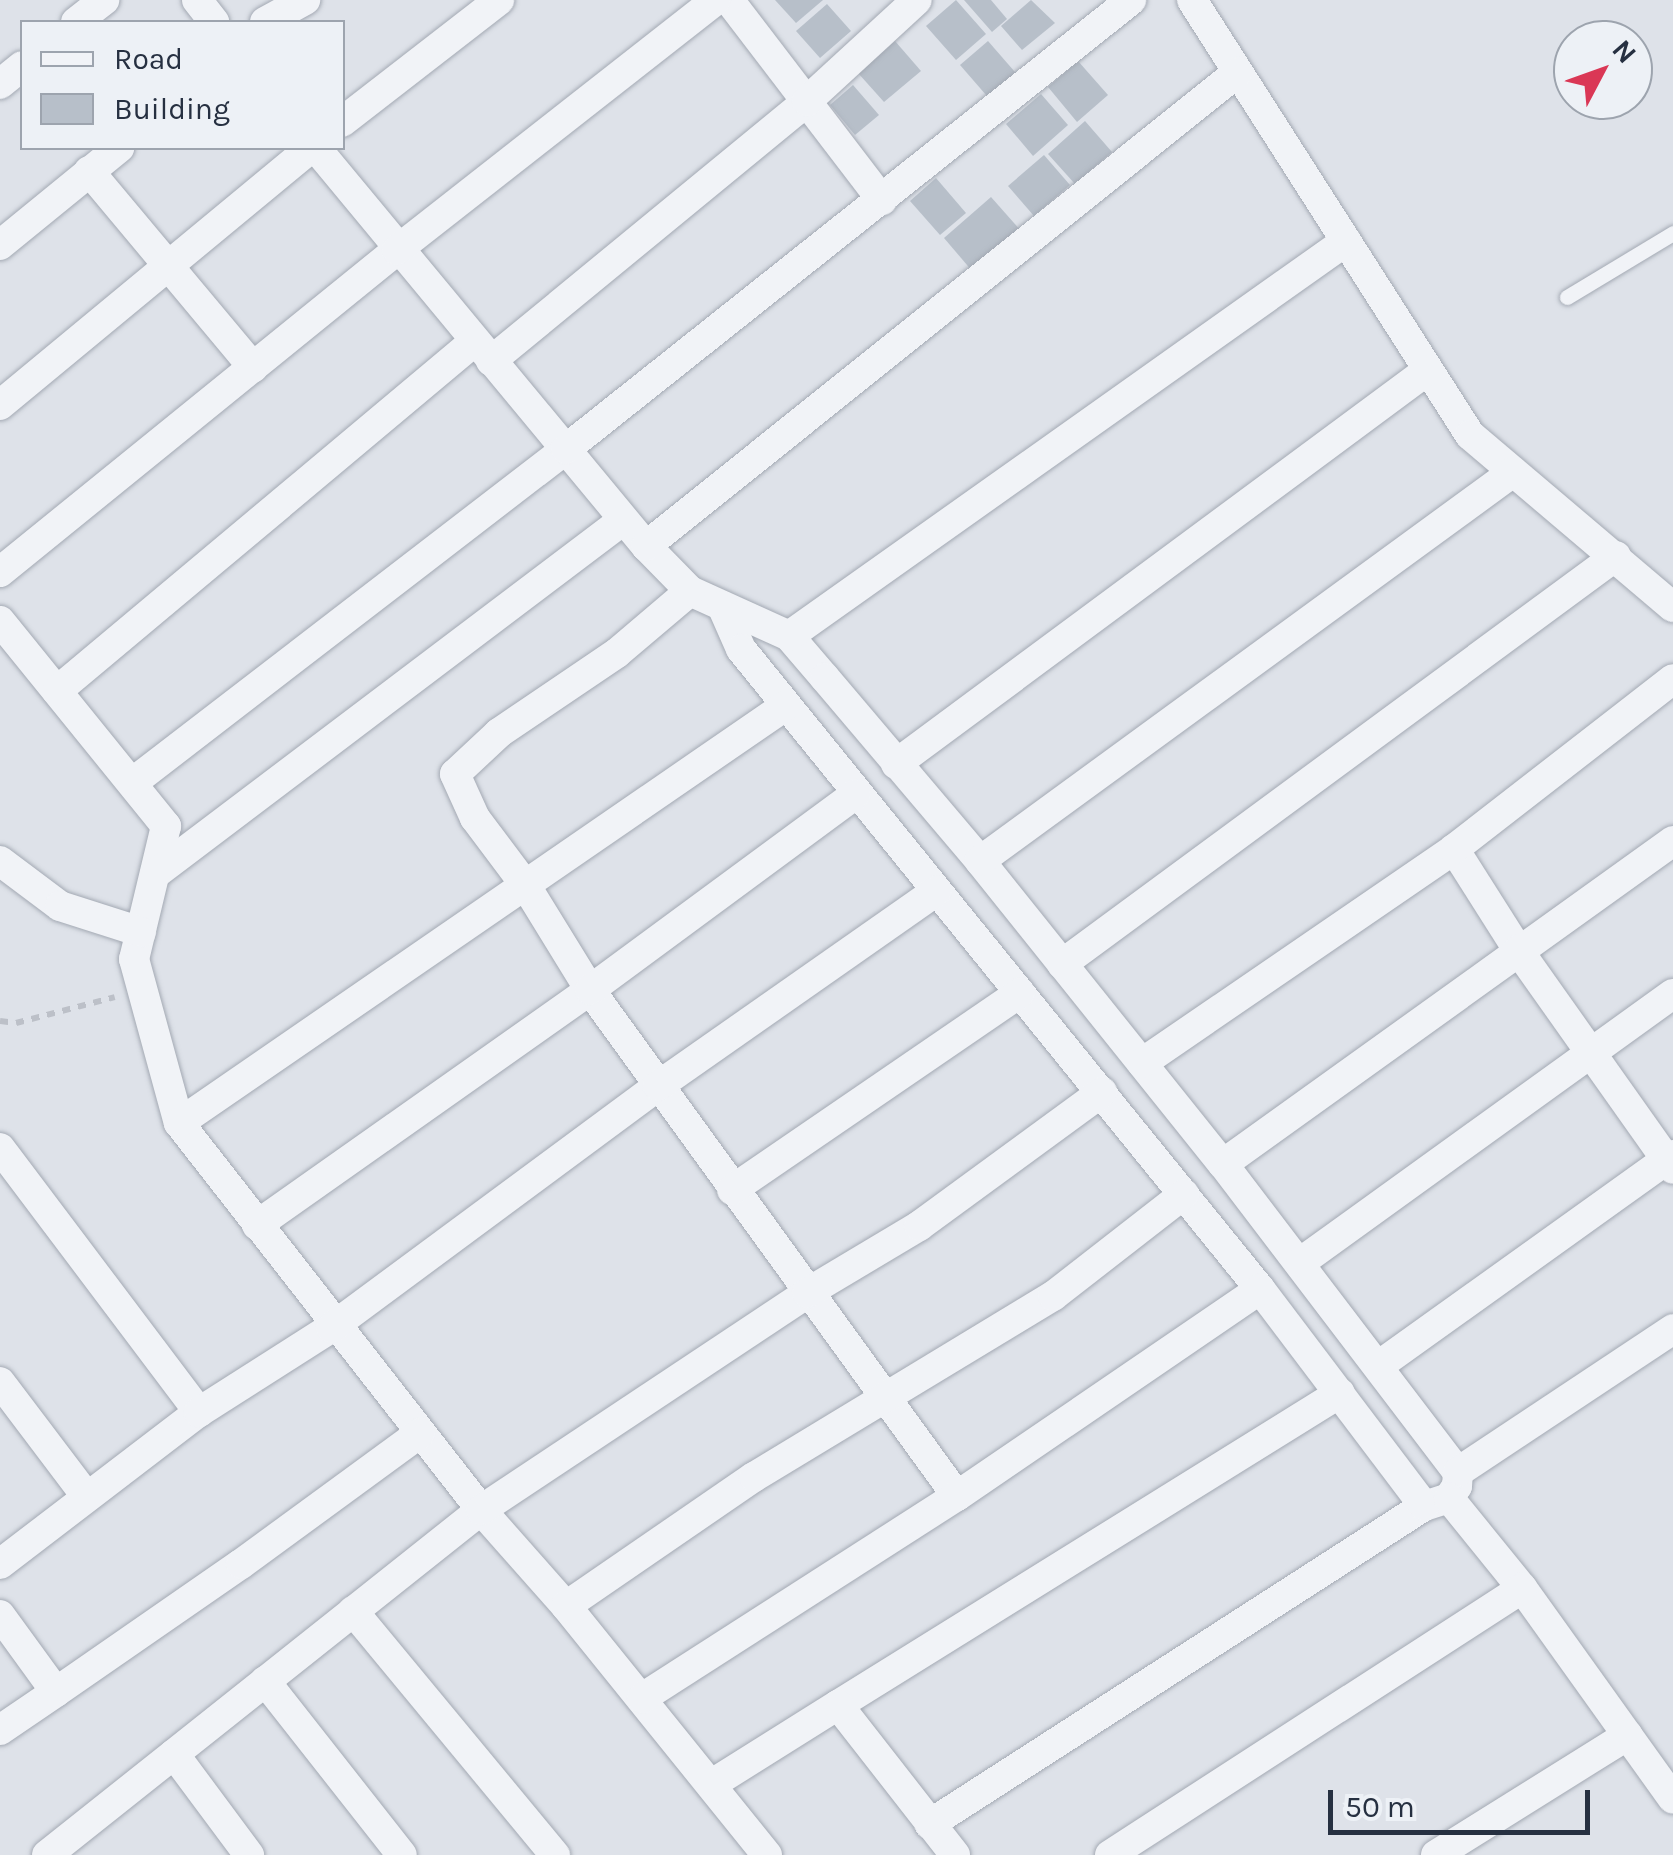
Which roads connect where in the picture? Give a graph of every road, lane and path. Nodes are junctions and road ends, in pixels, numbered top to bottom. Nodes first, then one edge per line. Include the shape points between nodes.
1 (104, 0) edge
2 (197, 0) edge
3 (305, 0) edge
4 (498, 0) edge
5 (716, 0) edge
6 (729, 0) edge
7 (917, 0) edge
8 (1131, 0) edge
9 (1192, 0) edge
10 (79, 20) edge
11 (212, 20) edge
12 (268, 20) edge
13 (20, 68) edge
14 (1238, 72) junction
15 (0, 84) edge
16 (808, 101) junction
17 (345, 120) edge
18 (116, 150) edge
19 (311, 150) edge
20 (315, 150) edge
21 (89, 171) junction
22 (882, 200) junction
23 (1673, 233) edge
24 (1346, 241) junction
25 (0, 245) edge
26 (396, 250) junction
27 (170, 264) junction
28 (1567, 297) dead end
29 (483, 351) junction
30 (253, 367) junction
31 (1428, 370) junction
32 (0, 405) edge
33 (566, 449) junction
34 (1513, 472) junction
35 (623, 520) junction
36 (646, 546) junction
37 (1616, 556) junction
38 (0, 572) edge
39 (690, 591) junction
40 (722, 606) junction
41 (1673, 607) edge
42 (0, 620) edge
43 (789, 636) junction
44 (1673, 679) edge
45 (57, 690) junction
46 (786, 706) junction
47 (896, 764) junction
48 (132, 783) junction
49 (856, 794) junction
50 (1673, 841) edge
51 (1454, 850) junction
52 (0, 860) edge
53 (980, 860) junction
54 (155, 874) junction
55 (526, 886) junction
56 (937, 891) junction
57 (141, 932) junction
58 (1518, 950) junction
59 (1062, 964) junction
60 (142, 990) junction
61 (590, 990) junction
62 (1020, 993) junction
63 (1673, 994) edge
64 (0, 1021) edge
65 (1590, 1055) junction
66 (1142, 1063) junction
67 (658, 1086) junction
68 (1102, 1092) junction
69 (179, 1123) junction
70 (0, 1148) edge
71 (1671, 1161) edge
72 (1224, 1164) junction
73 (732, 1190) junction
74 (1184, 1194) junction
75 (257, 1225) junction
76 (1301, 1262) junction
77 (1260, 1289) junction
78 (807, 1294) junction
79 (335, 1325) junction
80 (1673, 1329) edge
81 (1381, 1364) junction
82 (0, 1382) edge
83 (1340, 1393) junction
84 (886, 1398) junction
85 (198, 1412) junction
86 (420, 1432) junction
87 (1444, 1492) junction
88 (957, 1496) junction
89 (87, 1497) junction
90 (481, 1510) junction
91 (0, 1564) edge
92 (1522, 1588) junction
93 (566, 1606) junction
94 (353, 1612) junction
95 (0, 1615) edge
96 (265, 1681) junction
97 (56, 1692) junction
98 (642, 1698) junction
99 (838, 1704) junction
100 (0, 1730) edge
101 (1628, 1735) junction
102 (174, 1754) junction
103 (712, 1784) junction
104 (1673, 1799) edge
105 (930, 1824) junction
106 (63, 1850) edge
107 (249, 1855) edge
108 (402, 1855) edge
109 (555, 1855) edge
110 (768, 1855) edge
111 (954, 1855) edge
112 (1110, 1855) edge
113 (1436, 1855) edge

1 - 10 street
2 - 11 street
3 - 12 street
4 - 17 street
5 - 26 street
6 - 16 street
7 - 16 street
8 - 22 street
9 - 14 street
13 - 15 street
14 - 24 street
14 - 36 street
16 - 22 street
16 - 29 street
18 - 21 street
19 - 27 street
20 - 26 street
21 - 25 street
21 - 27 street
22 - 33 street
23 - 28 lane
24 - 31 street
24 - 43 street
26 - 29 street
26 - 30 street
27 - 30 street
27 - 32 street
29 - 33 street
29 - 45 street
30 - 38 street
31 - 34 street via 1470,435
31 - 47 street
33 - 35 street
33 - 48 street
34 - 37 street
34 - 53 street
35 - 36 street
35 - 54 street
36 - 39 street
37 - 41 street
37 - 59 street
39 - 40 street
39 - 55 street via 617,653 499,733 455,774 475,818
40 - 43 street
40 - 46 street via 741,649
42 - 45 street
43 - 47 street
44 - 51 street
45 - 48 street
46 - 49 street
46 - 55 street
47 - 53 street
48 - 54 street via 166,826
49 - 56 street
49 - 61 street
50 - 58 street
51 - 58 street
51 - 66 street
52 - 57 street via 60,906
53 - 59 street
54 - 57 street
55 - 61 street
55 - 69 street
56 - 62 street
56 - 67 street
57 - 60 street via 134,959
58 - 65 street
58 - 72 street
59 - 66 street
60 - 64 path
60 - 69 street
61 - 67 street
61 - 75 street
62 - 68 street
62 - 73 street
63 - 65 street
65 - 71 street
65 - 76 street
66 - 72 street
67 - 73 street
67 - 79 street
68 - 74 street
68 - 78 street via 918,1226
69 - 75 street
70 - 85 street
71 - 81 street
72 - 76 street
73 - 78 street
74 - 77 street
74 - 84 street via 1053,1296
75 - 79 street
76 - 81 street
77 - 83 street
77 - 88 street
78 - 84 street
78 - 90 street
79 - 85 street
79 - 86 street
80 - 87 street
81 - 87 street
82 - 89 street
83 - 87 street
83 - 99 street
84 - 88 street
84 - 93 street via 754,1477
85 - 89 street
86 - 90 street
86 - 97 street
87 - 92 street
87 - 105 street
88 - 98 street
89 - 91 street
90 - 93 street
90 - 94 street
92 - 101 street
92 - 112 street
93 - 98 street
94 - 96 street
94 - 109 street
95 - 97 street
96 - 102 street
96 - 108 street
97 - 100 street
98 - 103 street
99 - 103 street
99 - 105 street
101 - 104 street
101 - 113 street
102 - 106 street
102 - 107 street
103 - 110 street
105 - 111 street

